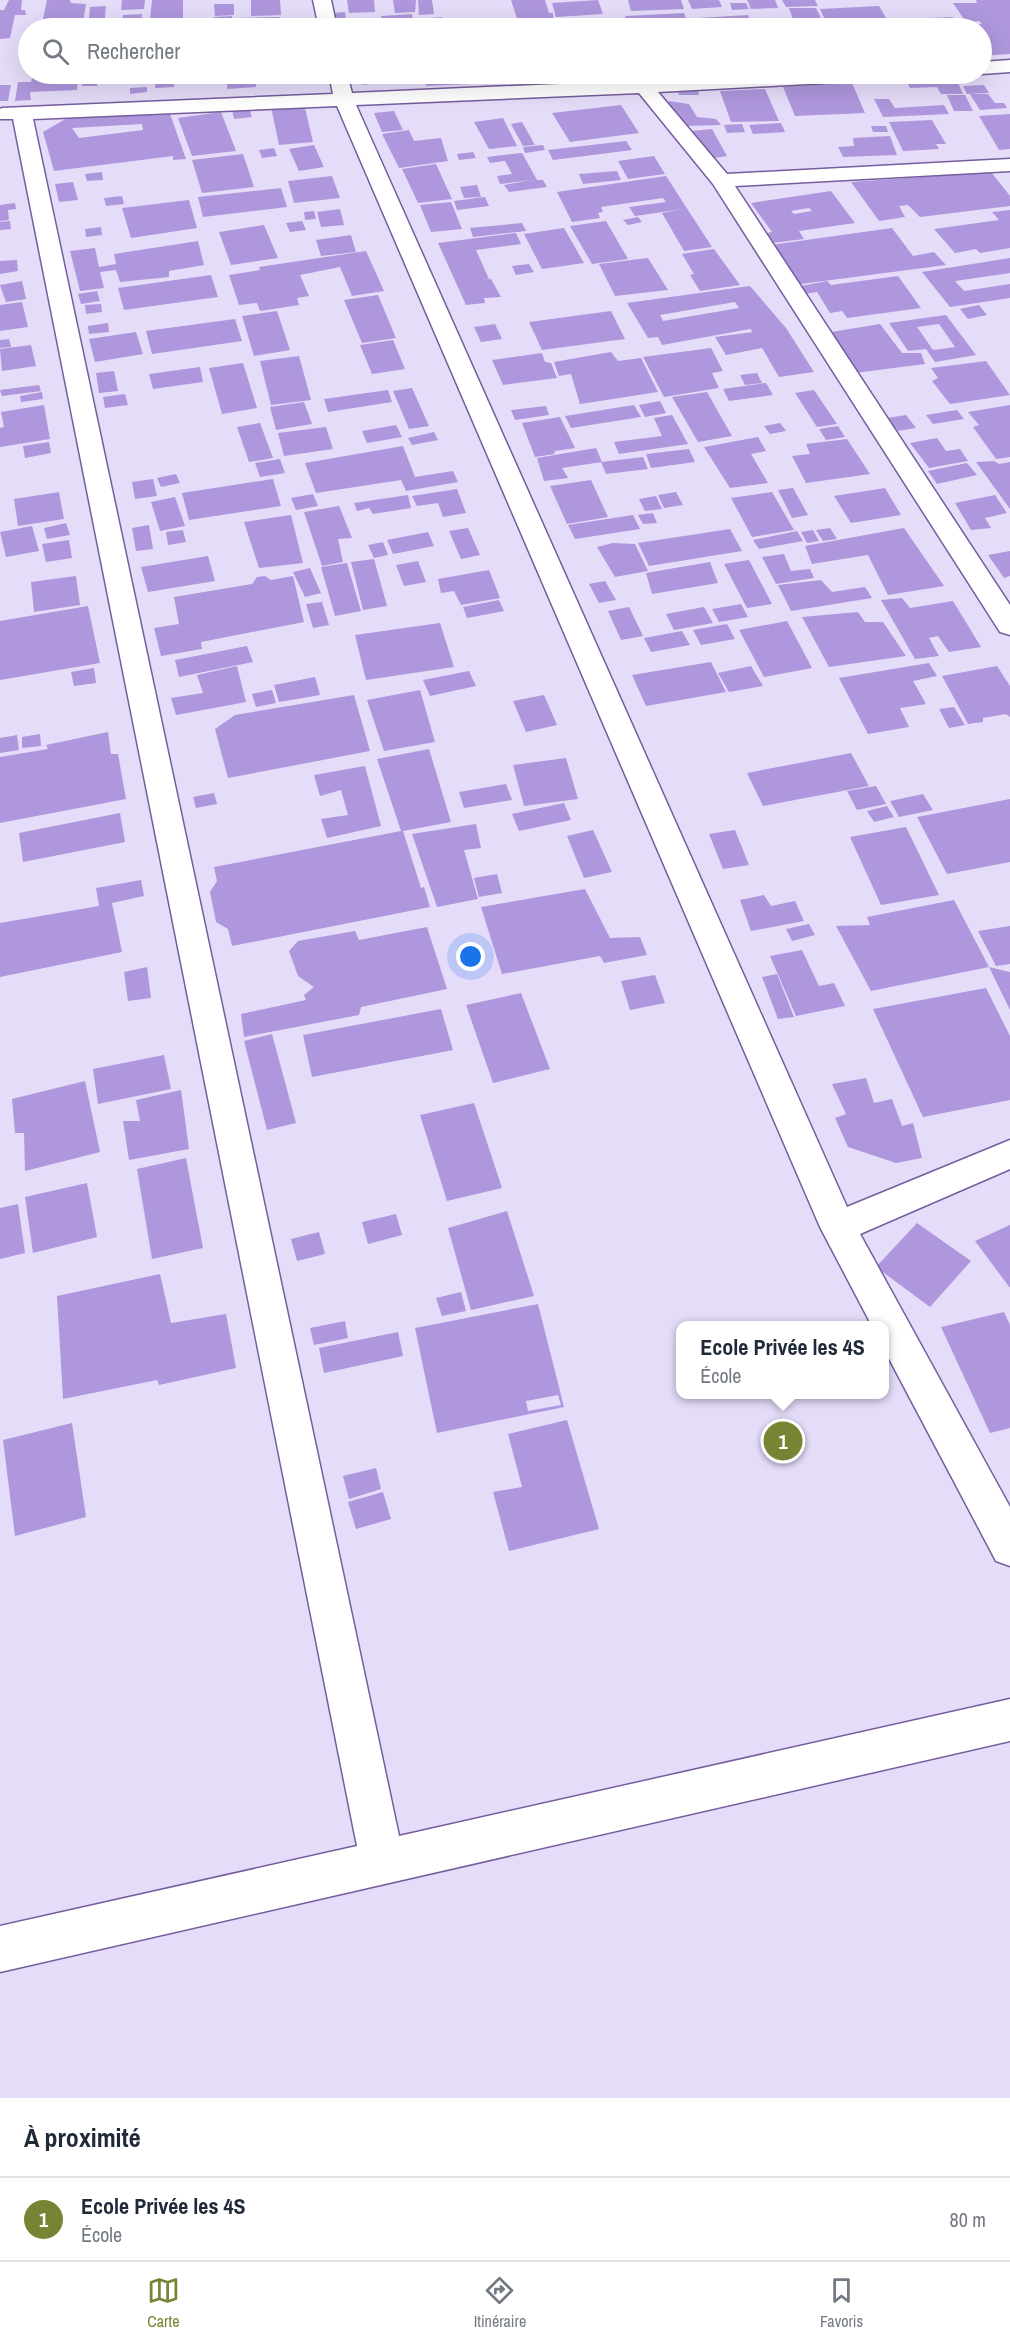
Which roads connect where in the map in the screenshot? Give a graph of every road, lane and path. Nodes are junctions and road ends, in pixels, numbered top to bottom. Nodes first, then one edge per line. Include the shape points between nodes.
1 (322, 0) edge
2 (326, 18) edge
3 (1010, 66) edge
4 (992, 67) edge
5 (699, 84) edge
6 (341, 87) edge
7 (644, 87) junction
8 (11, 113) edge
9 (1010, 165) edge
10 (721, 182) junction
11 (1010, 626) edge
12 (1010, 1154) edge
13 (837, 1227) junction
14 (888, 1321) edge
15 (889, 1323) edge
16 (1010, 1547) edge
17 (1010, 1720) edge
18 (382, 1862) junction
19 (0, 1949) edge

1 - 2 street
3 - 4 street
5 - 7 street
6 - 7 street
6 - 8 street
6 - 13 street
7 - 10 street
8 - 18 street
9 - 10 street
10 - 11 street
12 - 13 street
13 - 14 street
15 - 16 street
17 - 18 street
18 - 19 street

